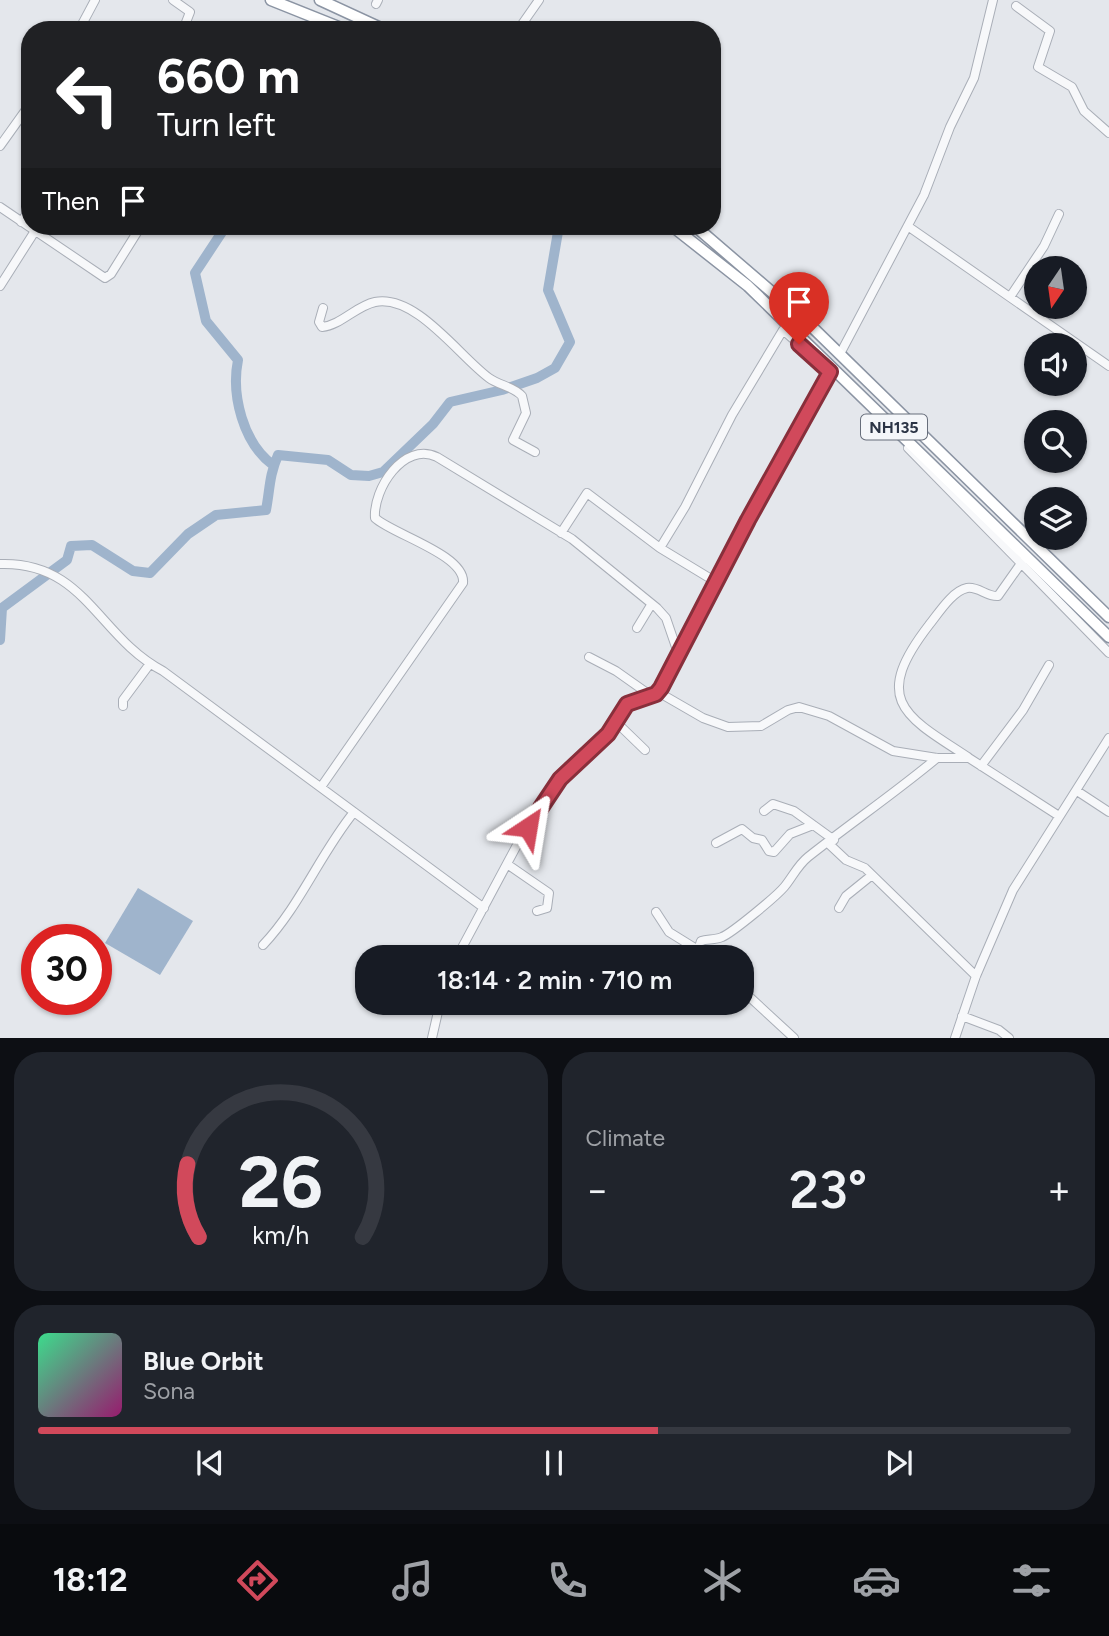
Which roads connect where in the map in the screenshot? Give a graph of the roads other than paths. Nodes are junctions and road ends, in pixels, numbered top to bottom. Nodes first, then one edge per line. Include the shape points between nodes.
1 (95, 0) edge
2 (173, 0) edge
3 (271, 0) edge
4 (320, 0) edge
5 (539, 0) edge
6 (993, 0) edge
7 (1016, 6) dead end
8 (84, 21) edge
9 (186, 21) edge
10 (324, 21) edge
11 (366, 21) edge
12 (524, 21) edge
13 (21, 117) edge
14 (1109, 133) edge
15 (0, 146) edge
16 (0, 207) edge
17 (1059, 214) dead end
18 (21, 222) edge
19 (909, 227) junction
20 (32, 235) edge
21 (41, 235) edge
22 (135, 235) edge
23 (683, 235) edge
24 (705, 235) edge
25 (0, 286) edge
26 (1010, 297) junction
27 (323, 308) dead end
28 (840, 354) junction
29 (1107, 360) edge
30 (830, 372) junction
31 (535, 452) dead end
32 (561, 533) junction
33 (660, 548) junction
34 (1022, 562) junction
35 (0, 564) edge
36 (716, 582) junction
37 (651, 605) junction
38 (1109, 617) edge
39 (637, 628) dead end
40 (1109, 637) edge
41 (678, 653) junction
42 (1109, 653) edge
43 (589, 657) dead end
44 (149, 665) junction
45 (1049, 665) dead end
46 (654, 694) junction
47 (123, 706) dead end
48 (616, 722) junction
49 (1109, 737) edge
50 (645, 750) dead end
51 (937, 758) junction
52 (969, 758) junction
53 (981, 766) junction
54 (321, 787) junction
55 (1077, 791) junction
56 (354, 811) junction
57 (764, 811) dead end
58 (1109, 812) edge
59 (1059, 816) junction
60 (813, 825) junction
61 (832, 842) junction
62 (716, 843) dead end
63 (507, 864) junction
64 (872, 875) junction
65 (484, 908) junction
66 (839, 908) dead end
67 (537, 911) dead end
68 (656, 912) dead end
69 (464, 945) edge
70 (690, 945) edge
71 (700, 945) edge
72 (263, 946) dead end
73 (976, 976) junction
74 (754, 1001) edge
75 (437, 1015) edge
76 (962, 1016) junction
77 (1007, 1035) edge
78 (432, 1038) edge
79 (793, 1038) edge
80 (955, 1038) edge

1 - 8 street
2 - 9 street via 190,12
3 - 10 highway
4 - 11 highway
5 - 12 street
6 - 19 street via 974,78
7 - 14 street via 1050,32 1038,67 1072,88 1084,111
13 - 15 street
16 - 18 street
17 - 26 street
19 - 26 street
19 - 28 street
20 - 25 street
21 - 22 street via 106,278
23 - 40 highway, NH135 via 757,293
24 - 28 highway, NH135
26 - 29 street
27 - 31 street via 322,327 376,302 409,307 479,370 516,389 526,413 513,440
28 - 38 highway, NH135
30 - 33 street via 783,330
30 - 34 street
30 - 36 street
32 - 33 street via 585,493
32 - 37 street
32 - 54 street via 430,454 415,454 394,469 384,484 375,518 459,569 463,583
33 - 36 street
34 - 42 street
34 - 52 street via 998,596 972,588 953,597 921,635 901,671 900,700 911,717
35 - 44 street via 49,572 70,586
36 - 41 street
37 - 39 street
37 - 41 street via 666,618
41 - 46 street
43 - 46 street
44 - 47 street via 123,699
44 - 54 street
45 - 53 street via 1023,710
46 - 48 street via 627,704
46 - 51 street via 719,725 751,729 799,707 819,712 893,751
48 - 50 street
48 - 63 street via 560,779
49 - 55 street
51 - 52 street
51 - 61 street
52 - 53 street
53 - 59 street
54 - 56 street
55 - 58 street
55 - 59 street
56 - 65 street
56 - 72 street via 281,926
57 - 60 street via 773,804 788,808
59 - 73 street via 1013,890
60 - 61 street
60 - 62 street via 790,834 774,852 742,829
61 - 64 street via 846,860
61 - 71 street via 802,863 769,902 725,936
63 - 65 street
63 - 67 street via 549,893 547,908
64 - 66 street via 846,896
64 - 73 street
65 - 69 street
68 - 70 street via 668,932
73 - 76 street
74 - 79 street
75 - 78 street
76 - 77 street
76 - 80 street

